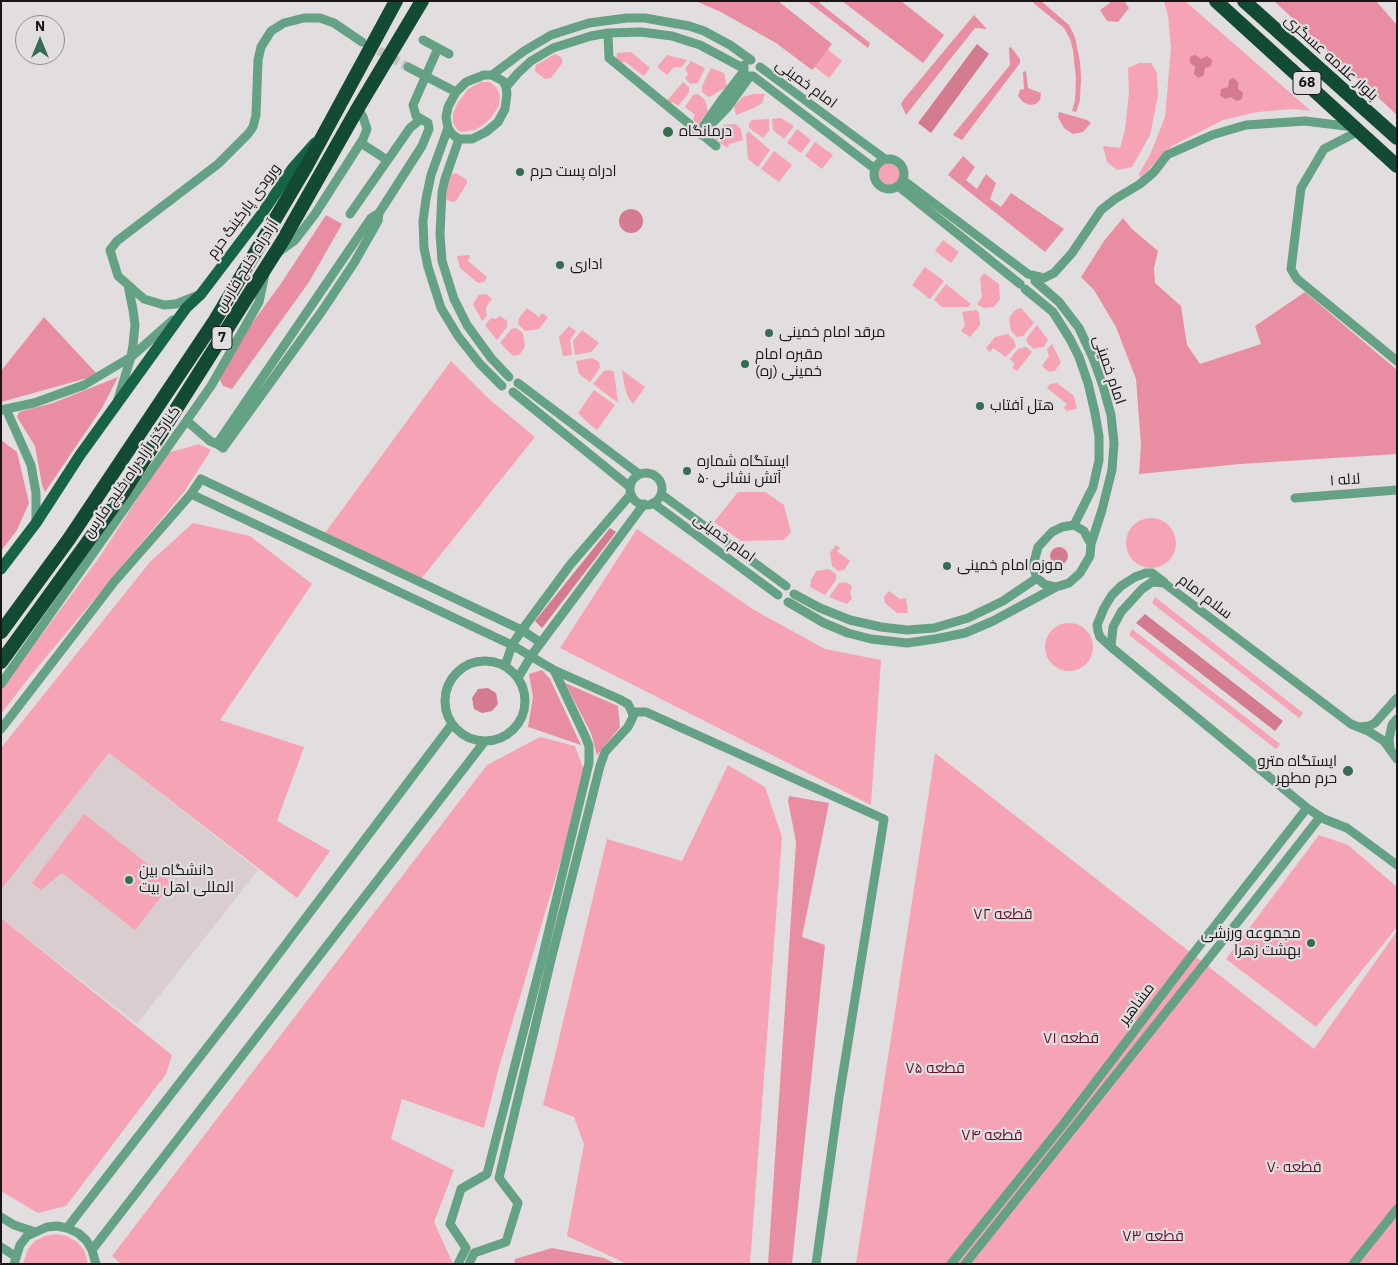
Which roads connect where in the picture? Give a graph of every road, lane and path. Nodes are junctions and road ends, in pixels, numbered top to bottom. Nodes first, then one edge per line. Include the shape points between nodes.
1 (396, 1) edge
2 (422, 1) edge
3 (1216, 1) edge
4 (1244, 1) edge
5 (608, 33) junction
6 (423, 40) dead end
7 (362, 42) tunnel mouth
8 (438, 48) junction
9 (449, 54) dead end
10 (751, 60) junction
11 (408, 67) tunnel mouth
12 (760, 67) junction
13 (747, 73) junction
14 (492, 75) junction
15 (426, 77) junction
16 (506, 87) junction
17 (456, 92) junction
18 (358, 108) junction
19 (421, 119) junction
20 (448, 128) junction
21 (1357, 129) junction
22 (326, 131) junction
23 (701, 135) junction
24 (1397, 138) edge
25 (459, 139) junction
26 (361, 143) junction
27 (716, 146) dead end
28 (885, 159) junction
29 (387, 160) junction
30 (1397, 166) edge
31 (875, 169) junction
32 (900, 183) junction
33 (350, 214) dead end
34 (270, 261) junction
35 (1031, 277) junction
36 (128, 285) junction
37 (1023, 287) junction
38 (201, 294) junction
39 (186, 308) junction
40 (131, 357) junction
41 (1397, 361) edge
42 (509, 377) junction
43 (502, 386) junction
44 (515, 387) junction
45 (115, 409) junction
46 (4, 410) edge
47 (187, 421) junction
48 (12, 424) junction
49 (1, 426) edge
50 (639, 474) junction
51 (630, 490) junction
52 (1397, 490) edge
53 (190, 494) junction
54 (661, 494) junction
55 (1295, 498) dead end
56 (649, 503) junction
57 (36, 523) junction
58 (1074, 525) junction
59 (1091, 544) junction
60 (342, 546) junction
61 (335, 563) junction
62 (1, 569) edge
63 (1037, 578) junction
64 (1164, 583) junction
65 (786, 586) junction
66 (1056, 587) junction
67 (794, 594) junction
68 (778, 595) junction
69 (788, 602) junction
70 (522, 630) junction
71 (1, 632) edge
72 (541, 643) junction
73 (512, 644) junction
74 (1111, 647) junction
75 (531, 656) junction
76 (1, 662) edge
77 (505, 666) junction
78 (554, 670) junction
79 (518, 678) junction
80 (1, 684) edge
81 (1397, 698) edge
82 (632, 712) junction
83 (1397, 719) edge
84 (452, 724) junction
85 (1360, 727) junction
86 (1, 729) edge
87 (485, 741) junction
88 (1390, 748) junction
89 (1397, 759) edge
90 (1307, 808) junction
91 (1320, 817) junction
92 (1397, 865) edge
93 (1240, 894) junction
94 (1252, 904) junction
95 (487, 1174) junction
96 (499, 1178) junction
97 (1397, 1209) edge
98 (1, 1217) edge
99 (67, 1228) junction
100 (35, 1232) junction
101 (1, 1247) edge
102 (92, 1250) junction
103 (470, 1250) junction
104 (15, 1260) edge
105 (96, 1264) edge
106 (458, 1264) edge
107 (469, 1264) edge
108 (816, 1264) edge
109 (951, 1264) edge
110 (966, 1264) edge
111 (1353, 1264) edge

1 - 22 highway, آزادراه خلیج فارس / 7
2 - 18 highway, آزادراه خلیج فارس / 7
3 - 21 highway, 68
4 - 24 highway, بلوار علامه عسگری / 68
5 - 13 street, امام خمینی via 641,32 672,36 700,45
5 - 16 street, امام خمینی via 553,48 531,62
5 - 23 street via 609,58
6 - 8 street
7 - 36 street via 334,23 320,18 291,21 270,31 258,60 256,115 248,134 218,164 117,241 110,250 118,276
8 - 9 street
8 - 15 street
10 - 12 street
10 - 13 street via 746,62
10 - 14 street via 704,31 645,18 627,18 589,23 551,35 524,50
11 - 15 street
12 - 13 street via 757,74
12 - 28 street, امام خمینی
13 - 23 street via 715,108
13 - 31 street, امام خمینی
14 - 16 street
14 - 17 street via 466,82
15 - 17 street
15 - 19 street via 413,105 416,116
16 - 25 street via 507,101 498,122 477,137
17 - 20 street via 448,107
18 - 26 street via 367,129
18 - 34 highway, آزادراه خلیج فارس / 7
19 - 29 street via 410,128
19 - 47 street via 428,123 429,129 422,146 379,213 371,218 217,444
20 - 25 street
20 - 43 street via 426,199 424,248 441,308 458,336
21 - 30 highway, 68
21 - 35 street via 1304,121 1246,125 1212,135 1167,155 1140,184 1102,210 1054,273 1044,278
21 - 41 street via 1324,149 1301,188 1291,268 1297,279
22 - 38 main road, ورودی پارکینگ حرم via 292,169
22 - 71 highway, آزادراه خلیج فارس / 7 via 214,322 69,539
23 - 27 street
25 - 42 street via 442,192 442,261 454,299 467,325
26 - 29 street
26 - 34 street via 310,221 295,240
28 - 31 street
28 - 32 street via 895,160 902,166
29 - 33 street
31 - 32 street via 875,178 880,186 889,189
32 - 35 street, امام خمینی
32 - 37 street, امام خمینی
34 - 47 street, کنارگذر آزاد راه خلیج فارس via 259,302 212,386
34 - 76 highway, آزادراه خلیج فارس / 7 via 123,493
35 - 37 street via 1032,287
35 - 37 street via 1021,277
35 - 59 street, امام خمینی via 1059,302 1079,328 1094,358 1111,414 1112,470
36 - 38 street via 144,299 164,305
36 - 40 street via 134,310
37 - 58 street, امام خمینی via 1053,312 1070,339 1088,383 1095,413 1099,460 1094,487
38 - 39 main road, ورودی پارکینگ حرم
39 - 40 street
39 - 45 main road
40 - 45 street
40 - 46 street via 84,385
42 - 43 street via 504,379
42 - 44 street via 515,378
43 - 44 street via 506,391
44 - 50 street
44 - 51 street
45 - 57 main road via 80,455
46 - 48 street
47 - 80 street, کنارگذر آزاد راه خلیج فارس
48 - 49 street
48 - 57 street via 31,465 36,493
50 - 51 street via 631,482
50 - 54 street via 649,473 658,479
51 - 56 street via 636,501
51 - 70 street
52 - 55 street, لاله ۱
53 - 60 street via 200,479
53 - 61 street
53 - 86 street via 114,582
54 - 56 street
54 - 65 street, امام خمینی
56 - 68 street, امام خمینی
56 - 72 street
57 - 62 main road
58 - 59 street via 1084,531
58 - 63 street via 1052,532 1038,547 1033,566
59 - 66 street via 1090,556 1080,573 1069,583
60 - 61 street
60 - 70 street
61 - 73 street
63 - 66 street
63 - 67 street via 1003,601 968,618 934,628 907,630 850,620
64 - 74 street, سلام امام via 1152,582 1130,600 1113,626
64 - 74 street via 1146,573 1135,577 1112,595 1097,625 1100,638
64 - 85 street, سلام امام via 1350,724
65 - 67 street
65 - 68 street
66 - 69 street via 964,633 907,643 848,633
67 - 69 street
68 - 69 street via 782,601
70 - 72 street
70 - 73 street
72 - 75 street
73 - 75 street
73 - 77 street
74 - 90 street
75 - 78 street
75 - 79 street
77 - 79 street
77 - 84 street via 482,661 460,670 446,690 447,714
78 - 82 street via 619,699 628,704
78 - 95 street via 589,746 590,763
79 - 87 street via 525,702 523,714 517,725 503,736
81 - 85 street via 1375,723
82 - 96 street via 628,727 605,752 600,766
82 - 108 street via 646,712 884,819
83 - 88 street via 1391,732
84 - 87 street via 466,736
84 - 99 street
85 - 88 street, سلام امام
87 - 102 street
88 - 89 street, سلام امام
90 - 91 street
90 - 93 street, مشاهیر
91 - 92 street via 1347,828
91 - 94 street, مشاهیر
93 - 94 street
93 - 109 street, مشاهیر
94 - 110 street, مشاهیر
95 - 96 street
95 - 103 street via 461,1189 450,1224
96 - 103 street via 518,1202 506,1242
97 - 111 street
98 - 100 street
99 - 100 street via 47,1227
99 - 102 street via 86,1240
100 - 104 street via 20,1245
101 - 104 street
102 - 105 street
103 - 106 street
103 - 107 street

